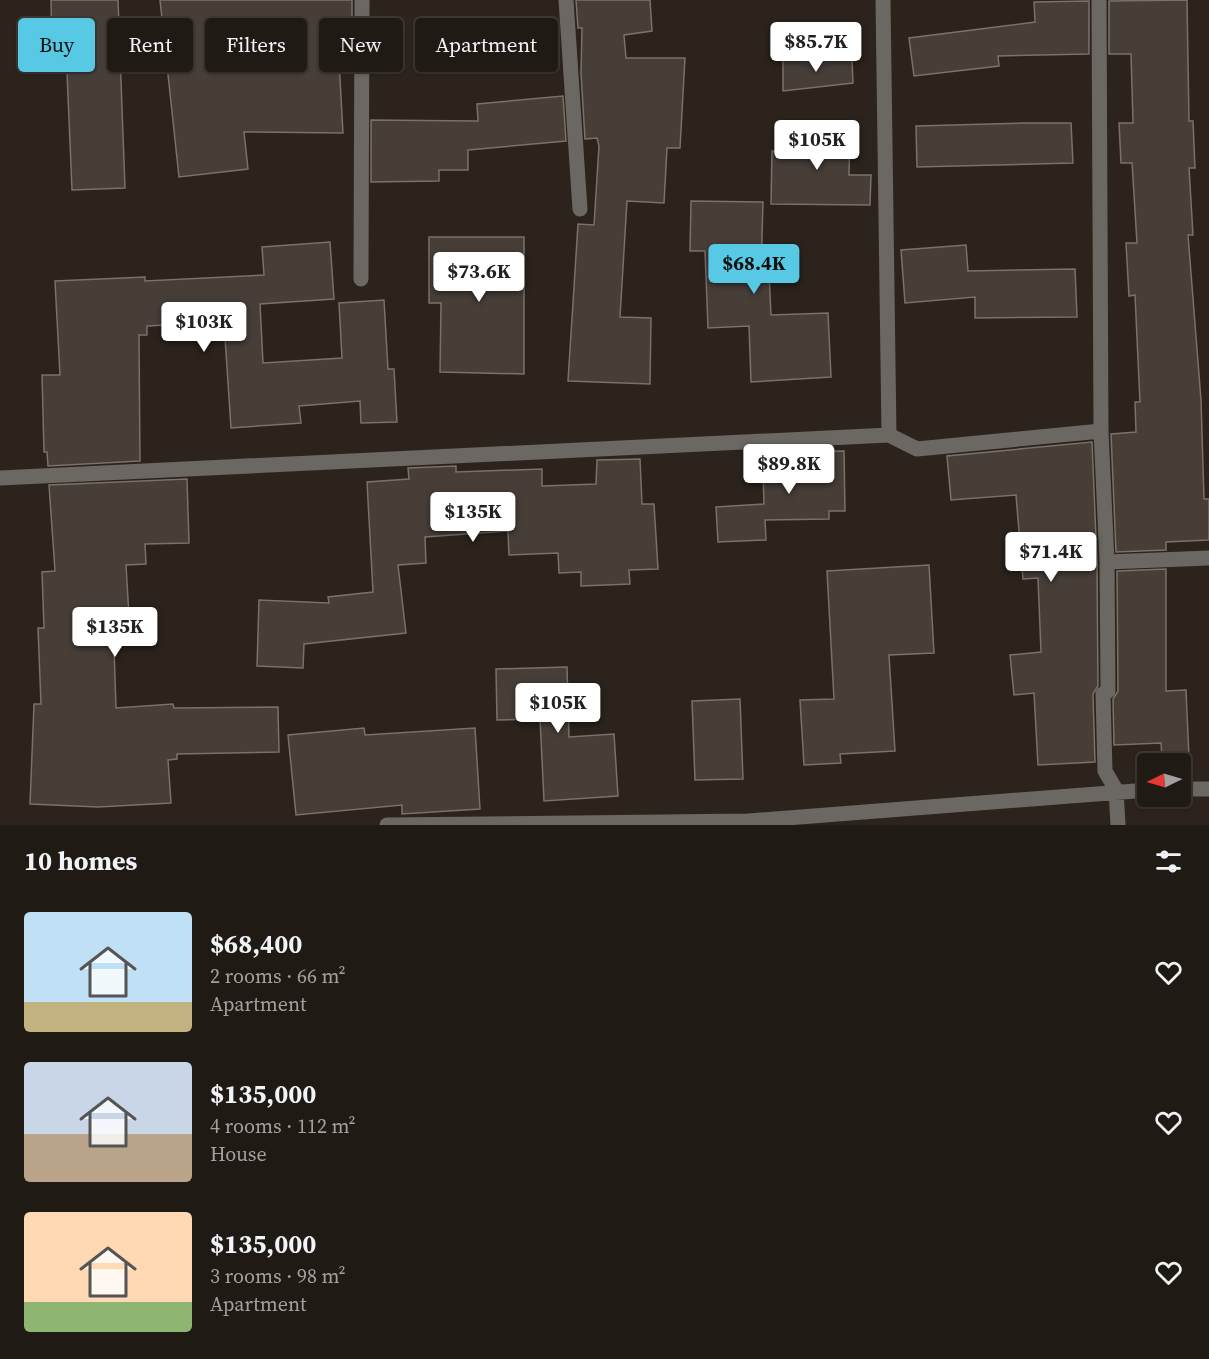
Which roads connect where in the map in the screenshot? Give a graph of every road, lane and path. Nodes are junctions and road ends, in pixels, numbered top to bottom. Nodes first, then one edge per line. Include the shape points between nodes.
1 (362, 0) edge
2 (566, 0) edge
3 (883, 0) edge
4 (1099, 0) edge
5 (580, 209) dead end
6 (361, 279) dead end
7 (1101, 431) junction
8 (890, 435) junction
9 (0, 478) edge
10 (1209, 558) edge
11 (1107, 562) junction
12 (1191, 789) edge
13 (1209, 789) edge
14 (1116, 790) junction
15 (1137, 790) edge
16 (748, 823) edge
17 (503, 824) edge
18 (387, 825) edge
19 (1118, 825) edge

1 - 6 street
2 - 5 street
3 - 8 street
4 - 7 street
7 - 8 street via 917,449
7 - 11 street
8 - 9 street
10 - 11 street
11 - 14 street via 1105,771
12 - 13 street
14 - 15 street
14 - 16 street
14 - 19 street
16 - 17 street
17 - 18 street

